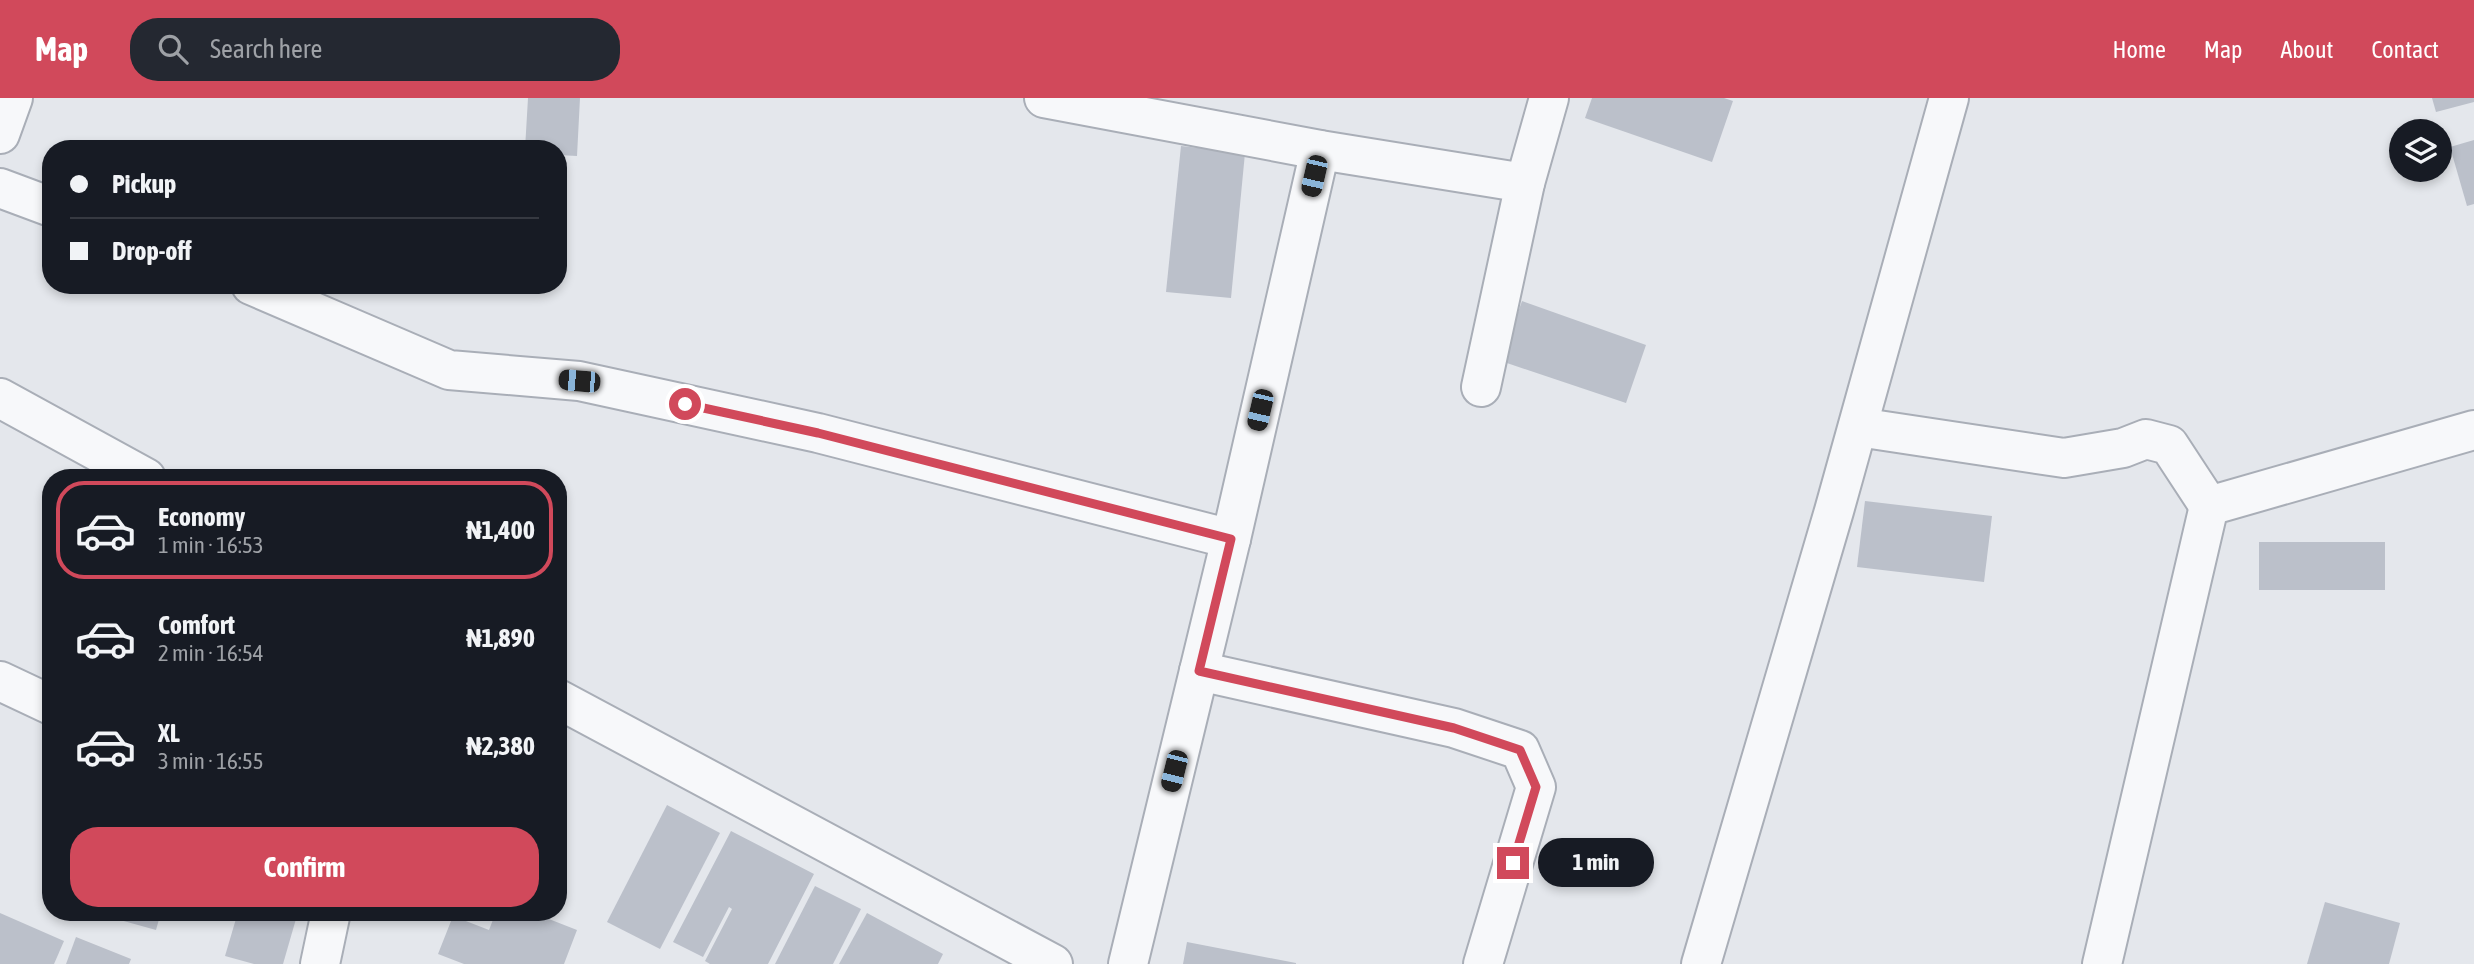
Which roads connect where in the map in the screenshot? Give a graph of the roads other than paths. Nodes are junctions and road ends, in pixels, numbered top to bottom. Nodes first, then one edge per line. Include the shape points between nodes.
1 (13, 98) edge
2 (1044, 98) edge
3 (1549, 98) edge
4 (1949, 98) edge
5 (0, 134) edge
6 (1320, 150) junction
7 (1525, 183) junction
8 (0, 188) edge
9 (42, 204) edge
10 (272, 294) edge
11 (1481, 387) dead end
12 (0, 398) edge
13 (1858, 427) junction
14 (2474, 430) edge
15 (130, 469) edge
16 (2209, 506) junction
17 (1231, 539) junction
18 (1199, 671) junction
19 (0, 681) edge
20 (42, 701) edge
21 (567, 704) edge
22 (329, 921) edge
23 (320, 964) edge
24 (1053, 964) edge
25 (1128, 964) edge
26 (1483, 964) edge
27 (1701, 964) edge
28 (2102, 964) edge

1 - 5 street
2 - 6 street
3 - 7 street
4 - 13 street
6 - 7 street
6 - 17 street
7 - 11 street
8 - 9 street
10 - 17 street via 449,370 579,381 818,433
12 - 15 street
13 - 16 street via 2064,458 2123,448 2146,439 2169,445
13 - 27 street
14 - 16 street
16 - 28 street
17 - 18 street
18 - 25 street
18 - 26 street via 1454,728 1520,750 1536,787
19 - 20 street
21 - 24 street
22 - 23 street

